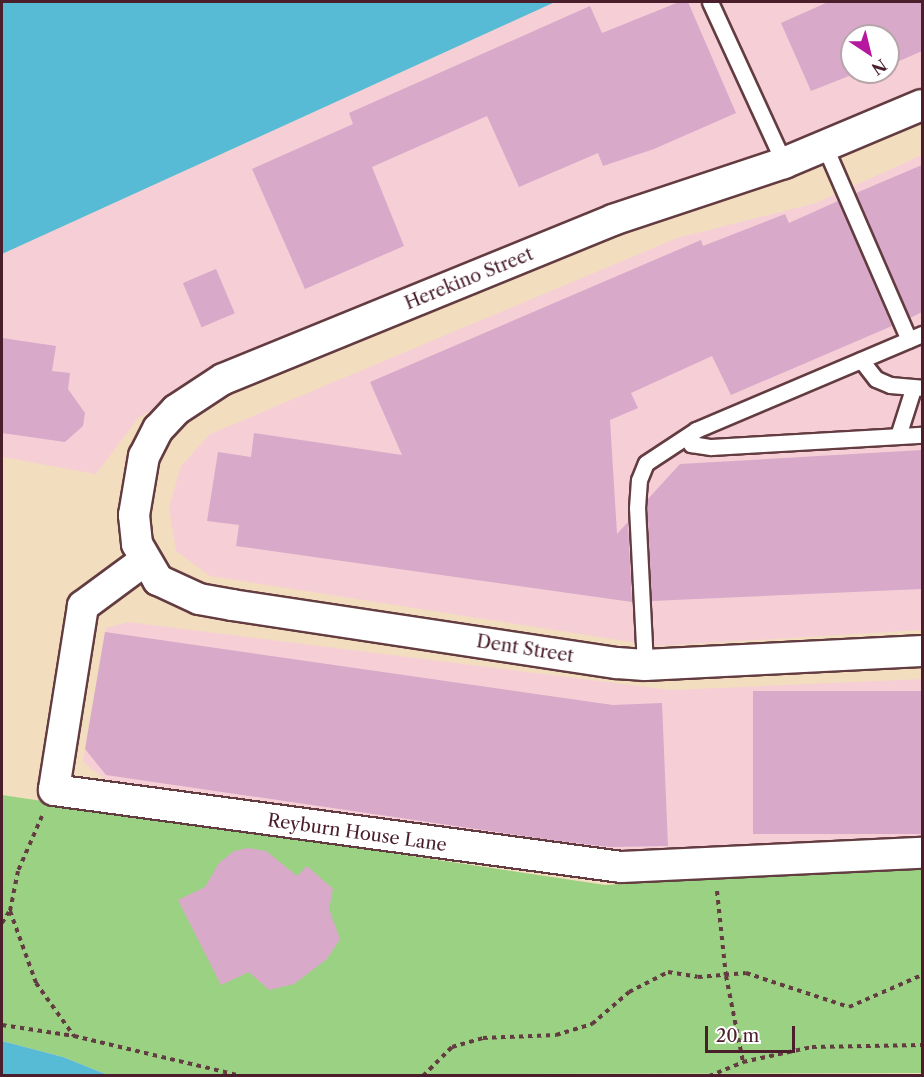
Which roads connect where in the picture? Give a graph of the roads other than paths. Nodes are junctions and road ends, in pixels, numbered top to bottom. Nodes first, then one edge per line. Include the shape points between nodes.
1 (711, 2) edge
2 (922, 105) edge
3 (825, 147) junction
4 (784, 163) junction
5 (916, 337) edge
6 (861, 360) junction
7 (918, 388) edge
8 (922, 435) edge
9 (898, 436) junction
10 (688, 438) junction
11 (144, 561) junction
12 (922, 651) edge
13 (645, 665) junction
14 (922, 853) edge

1 - 4 lane
2 - 3 street, Herekino Street
3 - 4 street, Herekino Street
3 - 5 lane
4 - 11 street, Herekino Street via 613,220 223,379 198,393 158,429 144,456 134,515 137,544
5 - 6 lane
6 - 7 lane via 876,379
6 - 10 lane via 696,430
7 - 9 lane
8 - 9 lane
9 - 10 lane via 711,447 691,444
10 - 13 lane via 663,448 646,463 639,480
11 - 13 street, Dent Street via 159,580 199,599
11 - 14 street, Reyburn House Lane via 83,606 54,790 621,867
12 - 13 street, Dent Street

